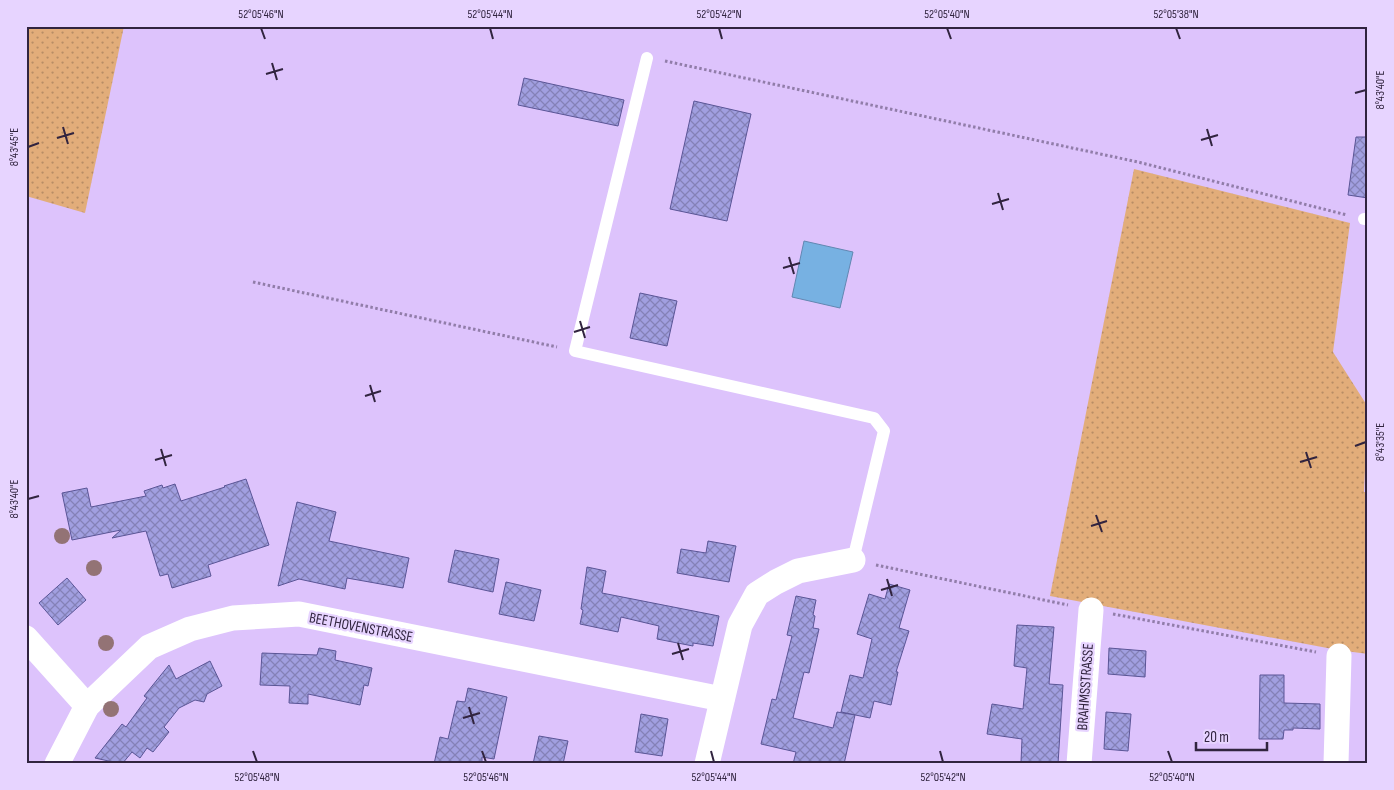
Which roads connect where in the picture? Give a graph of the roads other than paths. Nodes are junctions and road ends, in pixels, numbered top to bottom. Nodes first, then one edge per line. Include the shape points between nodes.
1 (647, 58) road end
2 (853, 560) joint
3 (1090, 610) dead end
4 (26, 638) edge
5 (1338, 656) dead end
6 (722, 699) junction
7 (87, 706) junction
8 (57, 764) edge
9 (707, 764) edge
10 (1079, 764) edge
11 (1336, 764) edge

1 - 2 lane via 575,351 874,418 884,431
2 - 6 street via 798,571 758,594 740,625
3 - 10 street, BRAHMSSTRASSE
4 - 7 street
5 - 11 street
6 - 7 street, BEETHOVENSTRASSE via 299,614 234,618 190,629 149,647
6 - 9 street
7 - 8 street, BEETHOVENSTRASSE

